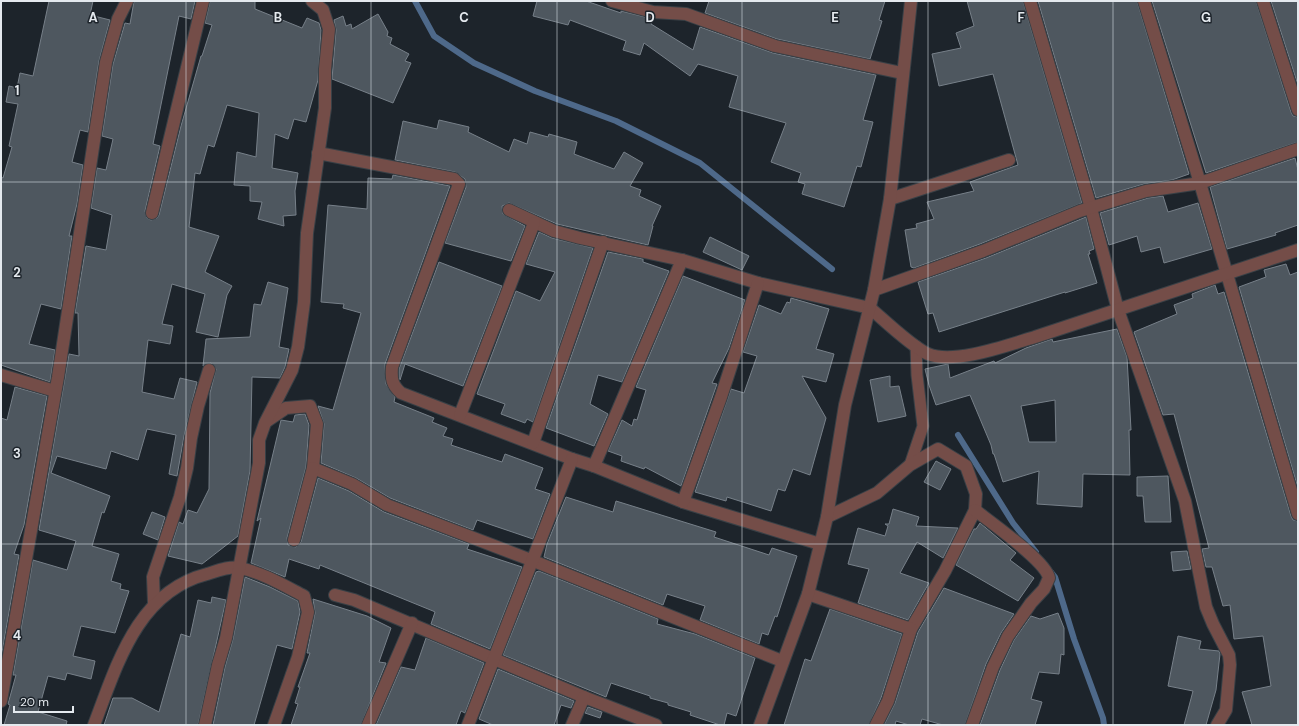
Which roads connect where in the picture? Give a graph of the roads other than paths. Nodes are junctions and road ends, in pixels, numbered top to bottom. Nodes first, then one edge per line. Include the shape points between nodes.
1 (127, 1) edge
2 (203, 1) edge
3 (312, 1) edge
4 (612, 1) edge
5 (911, 1) edge
6 (1030, 1) edge
7 (1144, 1) edge
8 (1263, 1) edge
9 (654, 6) edge
10 (902, 73) junction
11 (1298, 110) edge
12 (1298, 149) edge
13 (318, 153) junction
14 (1009, 160) dead end
15 (1200, 184) junction
16 (890, 199) junction
17 (1091, 208) junction
18 (508, 210) dead end
19 (152, 213) dead end
20 (534, 223) junction
21 (603, 242) junction
22 (1298, 250) edge
23 (682, 260) junction
24 (1227, 273) junction
25 (758, 283) junction
26 (874, 290) junction
27 (870, 308) junction
28 (1118, 310) junction
29 (916, 346) junction
30 (209, 370) dead end
31 (1, 375) edge
32 (56, 391) junction
33 (460, 415) junction
34 (265, 423) junction
35 (533, 443) junction
36 (572, 459) junction
37 (910, 465) junction
38 (594, 466) junction
39 (313, 468) junction
40 (683, 502) junction
41 (975, 510) junction
42 (1298, 514) edge
43 (827, 517) junction
44 (294, 540) dead end
45 (820, 544) junction
46 (531, 560) junction
47 (238, 568) junction
48 (808, 594) junction
49 (334, 595) dead end
50 (154, 603) junction
51 (412, 624) junction
52 (911, 629) junction
53 (5, 658) edge
54 (494, 659) junction
55 (782, 661) junction
56 (584, 697) junction
57 (1, 701) edge
58 (94, 725) edge
59 (206, 725) edge
60 (274, 725) edge
61 (368, 725) edge
62 (468, 725) edge
63 (572, 725) edge
64 (656, 725) edge
65 (760, 725) edge
66 (876, 725) edge
67 (972, 725) edge
68 (1217, 725) edge

1 - 32 street via 118,19 106,62
2 - 19 street
3 - 13 street via 323,10 329,29 325,108
4 - 9 street
5 - 10 street
6 - 17 street
7 - 15 street
8 - 11 street
9 - 10 street via 686,14 775,46
10 - 16 street
12 - 15 street
13 - 33 street via 454,179 459,184 391,375 393,385 404,395
13 - 34 street via 307,233 304,302 298,347 292,370
14 - 16 street
15 - 17 street via 1146,192
15 - 24 street
16 - 26 street
17 - 26 street via 983,251
17 - 28 street
18 - 20 street
20 - 21 street via 580,238
20 - 33 street
21 - 23 street
21 - 35 street
22 - 24 street
23 - 25 street
23 - 38 street
24 - 28 street
24 - 42 street
25 - 27 street
25 - 40 street
26 - 27 street
27 - 29 street
27 - 43 street via 845,405
28 - 29 street via 992,350 938,357
28 - 68 street via 1185,501 1206,607 1229,655 1226,710
29 - 37 lane via 923,426
30 - 50 street via 190,438 187,468 180,497 153,577
31 - 32 street
32 - 53 street
33 - 35 street
34 - 39 street via 286,408 310,406 317,424
34 - 47 street via 259,440 259,463
35 - 36 street
36 - 38 street
36 - 46 street
37 - 41 street via 938,450 966,466 976,494
37 - 43 street via 877,493
38 - 40 street
39 - 44 street
39 - 46 street via 352,484 387,506
40 - 45 street
41 - 52 street via 945,571
41 - 67 street via 1031,555 1046,569 1049,578 1044,589 1030,603 1008,636 993,667
43 - 45 street
45 - 48 street
46 - 54 street
46 - 55 street
47 - 50 street via 190,578
47 - 59 street via 226,638
47 - 60 street via 268,577 304,596 308,612 298,657
48 - 52 street
48 - 55 street
49 - 51 street via 354,600
50 - 58 street via 133,634 111,679
51 - 54 street
51 - 61 street
52 - 66 street via 888,700
53 - 57 street
54 - 56 street
54 - 62 street
55 - 65 street
56 - 63 street
56 - 64 street

